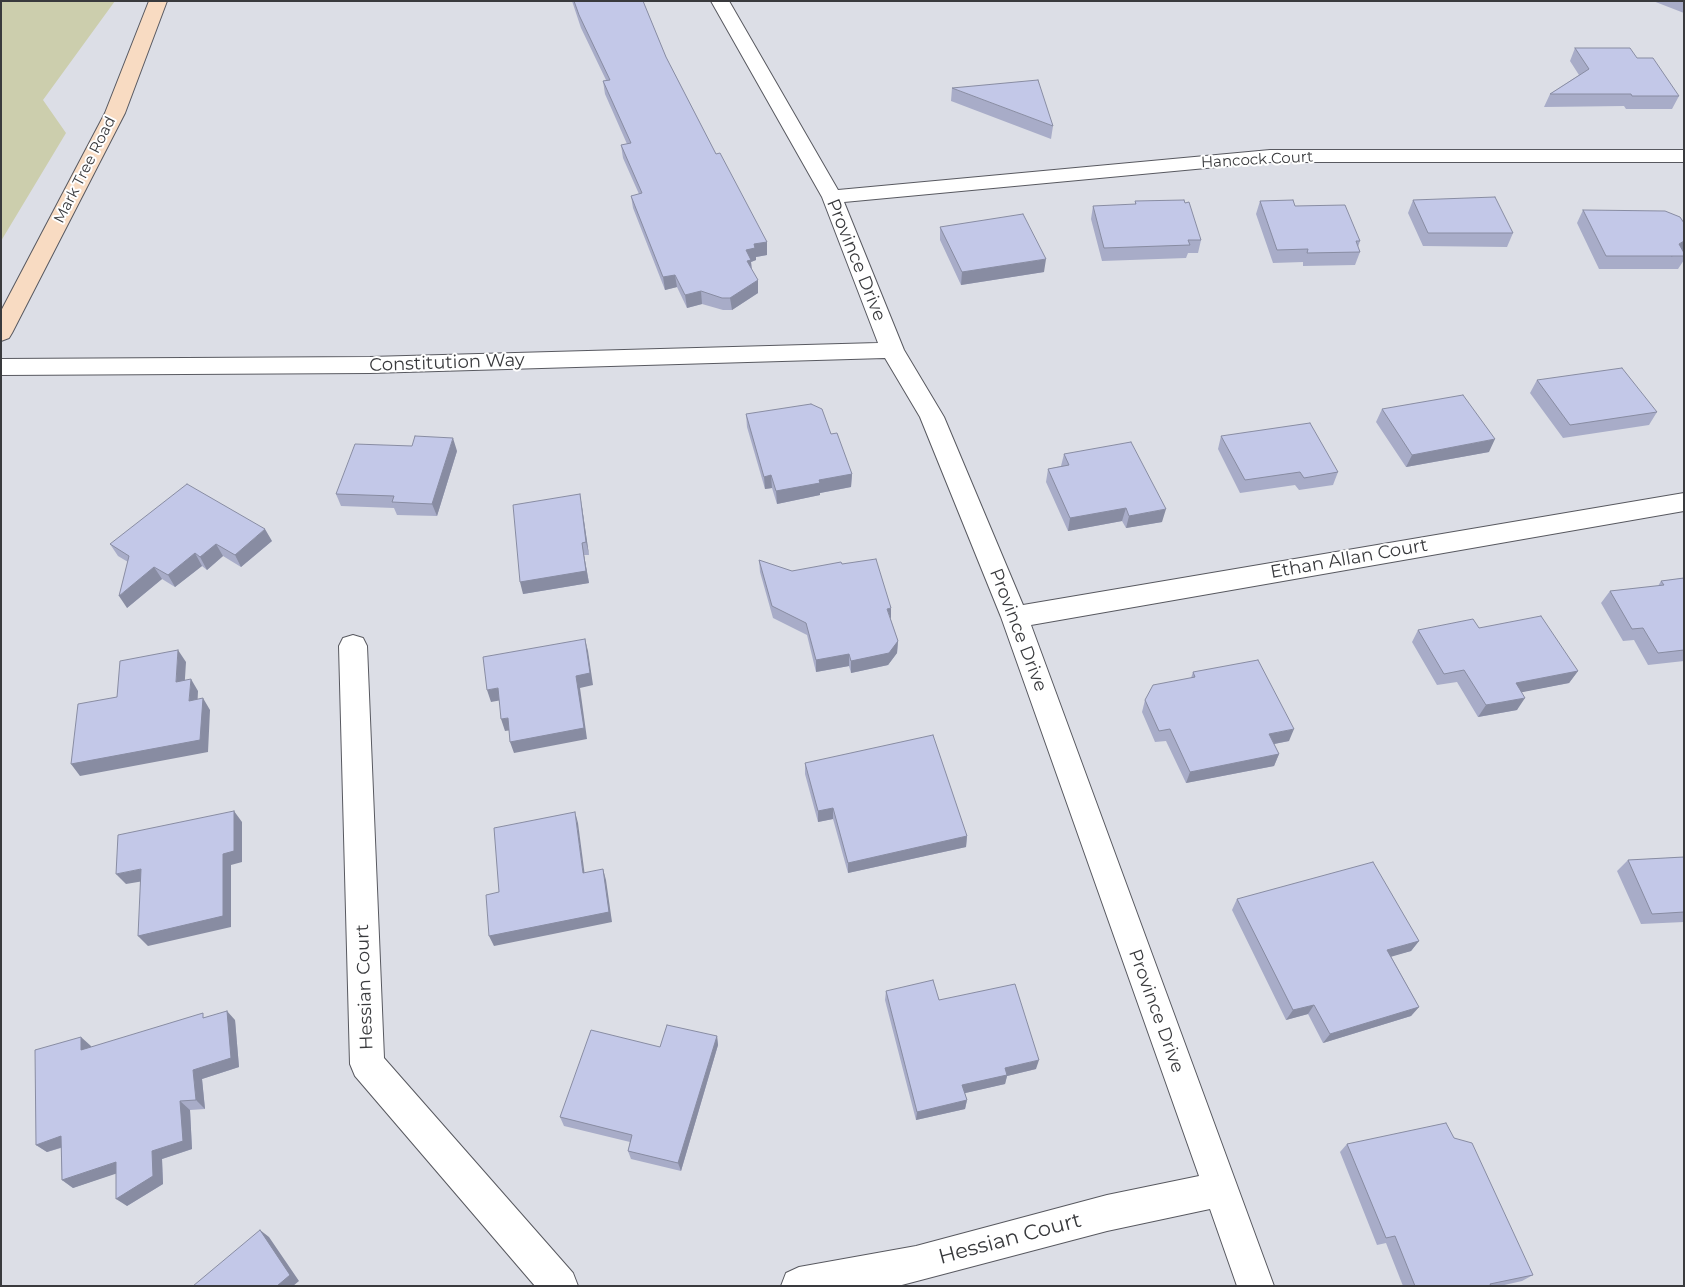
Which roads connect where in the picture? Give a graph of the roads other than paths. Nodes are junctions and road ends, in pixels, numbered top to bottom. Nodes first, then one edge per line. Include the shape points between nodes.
1 (158, 1) edge
2 (720, 1) edge
3 (1684, 156) edge
4 (832, 197) junction
5 (1, 333) edge
6 (892, 350) junction
7 (1, 367) edge
8 (1684, 502) edge
9 (1015, 617) junction
10 (353, 646) dead end
11 (1220, 1189) junction
12 (560, 1286) edge
13 (799, 1286) edge
14 (1256, 1286) edge

1 - 5 main road, Mark Tree Road via 115,113
2 - 4 street, Province Drive
3 - 4 street, Hancock Court via 1270,156
4 - 6 street, Province Drive
6 - 7 street, Constitution Way via 370,365
6 - 9 street, Province Drive via 932,418
8 - 9 street, Ethan Allan Court
9 - 11 street, Province Drive
10 - 12 street, Hessian Court via 368,1064
11 - 13 street, Hessian Court via 1107,1213 916,1264
11 - 14 street, Province Drive

